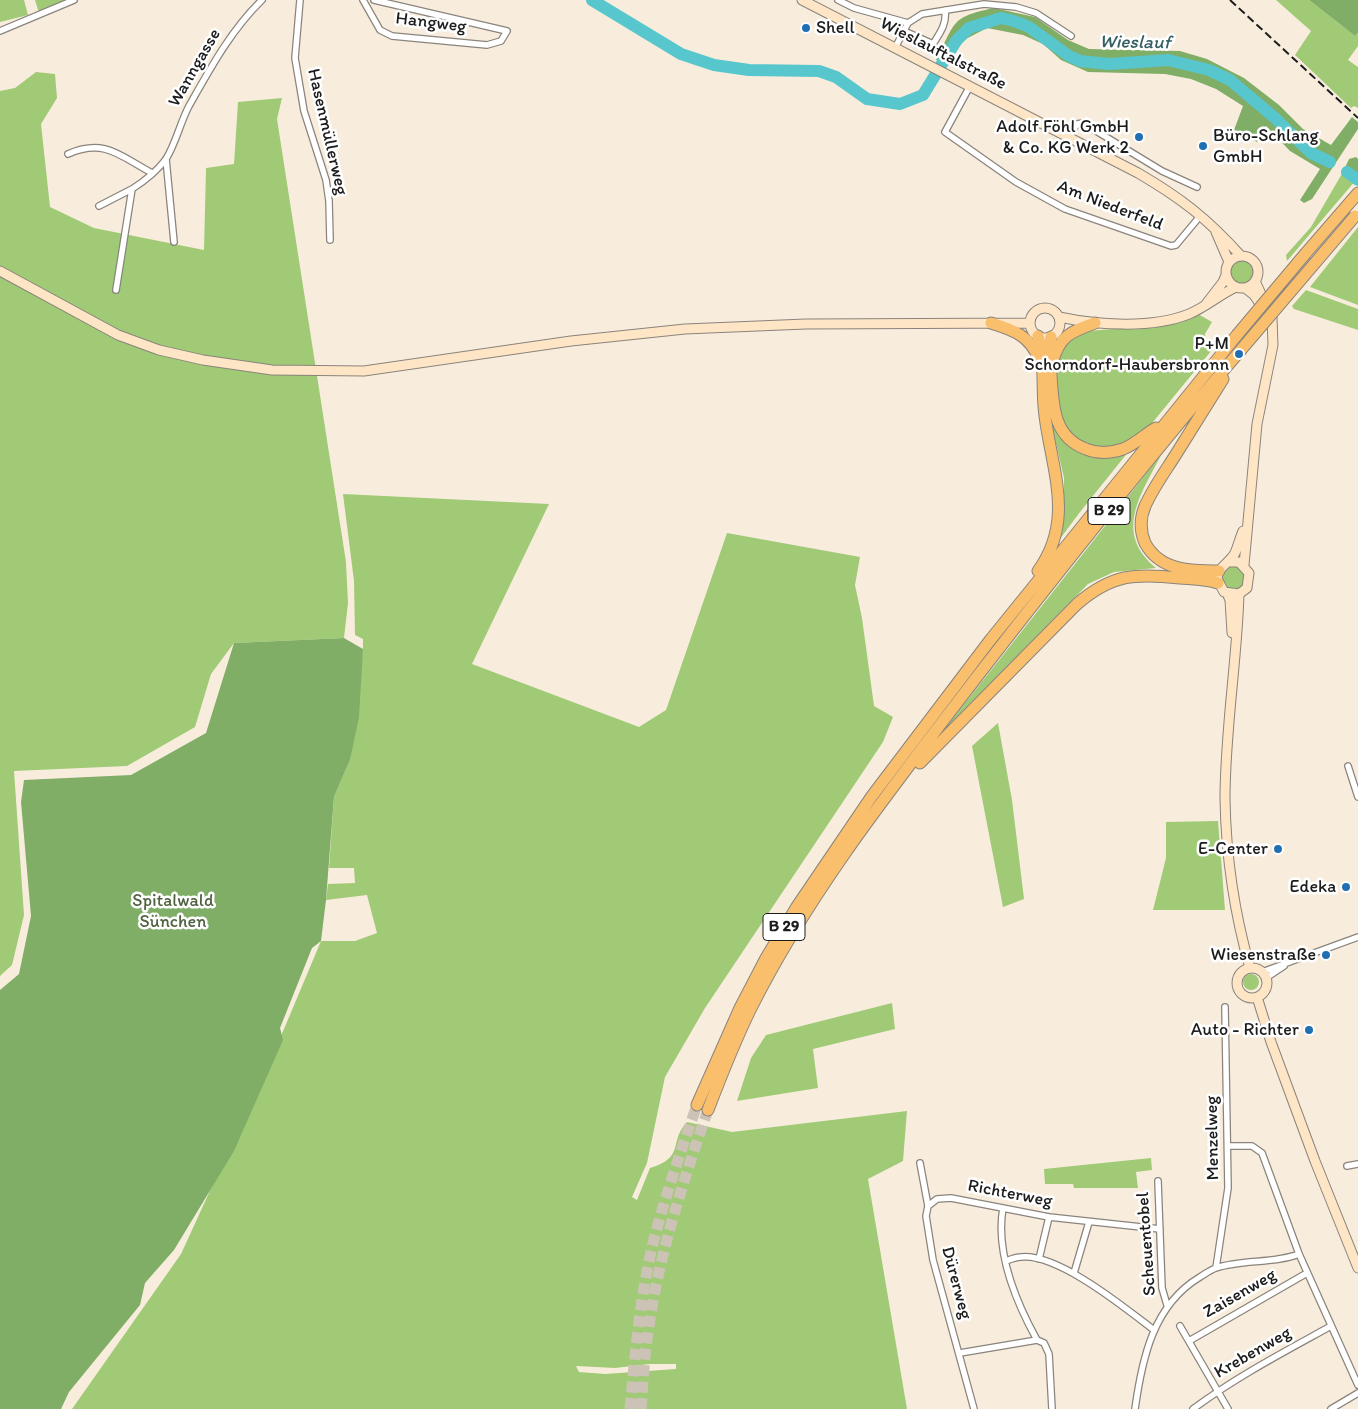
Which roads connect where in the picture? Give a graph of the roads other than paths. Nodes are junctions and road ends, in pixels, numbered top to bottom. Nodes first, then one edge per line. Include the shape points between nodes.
1 (74, 0) edge
2 (262, 0) edge
3 (300, 0) edge
4 (363, 0) edge
5 (374, 0) edge
6 (802, 0) edge
7 (838, 0) edge
8 (945, 10) junction
9 (908, 22) junction
10 (0, 31) edge
11 (904, 31) junction
12 (1071, 36) dead end
13 (895, 48) junction
14 (970, 86) junction
15 (1069, 137) junction
16 (68, 154) dead end
17 (166, 159) junction
18 (152, 173) junction
19 (1197, 187) dead end
20 (132, 189) junction
21 (1358, 193) edge
22 (99, 206) dead end
23 (1358, 212) edge
24 (1201, 215) junction
25 (1216, 232) junction
26 (330, 240) dead end
27 (174, 242) dead end
28 (1241, 256) junction
29 (1229, 262) junction
30 (0, 271) edge
31 (1226, 275) junction
32 (1255, 281) junction
33 (1236, 287) junction
34 (1245, 288) junction
35 (116, 290) dead end
36 (1204, 306) junction
37 (1059, 317) junction
38 (1079, 322) junction
39 (991, 323) junction
40 (1030, 323) junction
41 (1095, 323) junction
42 (1272, 328) junction
43 (1055, 333) junction
44 (1038, 336) junction
45 (1047, 373) junction
46 (1197, 401) junction
47 (1164, 424) junction
48 (1246, 524) junction
49 (1229, 562) junction
50 (1244, 565) junction
51 (1219, 570) junction
52 (1218, 583) junction
53 (1227, 593) junction
54 (1239, 594) junction
55 (1020, 603) junction
56 (1235, 648) junction
57 (1348, 766) dead end
58 (897, 781) junction
59 (1358, 797) edge
60 (1358, 937) edge
61 (1247, 969) junction
62 (1264, 975) junction
63 (1254, 997) junction
64 (1225, 1007) dead end
65 (1229, 1146) junction
66 (920, 1163) dead end
67 (1358, 1164) edge
68 (1347, 1166) dead end
69 (1158, 1181) dead end
70 (928, 1206) junction
71 (1003, 1208) junction
72 (1050, 1217) junction
73 (1089, 1222) junction
74 (1160, 1229) junction
75 (1299, 1254) junction
76 (1040, 1259) junction
77 (1006, 1261) junction
78 (1216, 1268) junction
79 (1358, 1268) edge
80 (1074, 1273) junction
81 (1307, 1273) junction
82 (1167, 1305) junction
83 (1180, 1326) dead end
84 (1331, 1326) junction
85 (1154, 1330) junction
86 (1037, 1340) junction
87 (1189, 1341) junction
88 (960, 1353) junction
89 (1358, 1385) edge
90 (1218, 1391) junction
91 (1358, 1393) edge
92 (974, 1409) edge
93 (1052, 1409) edge
94 (1135, 1409) edge
95 (1193, 1409) edge
96 (1228, 1409) edge
97 (1331, 1409) edge

1 - 10 street
2 - 17 street, Wanngasse via 245,17 212,67 184,116
3 - 26 street, Hasenmüllerweg via 295,58 304,111 326,180
4 - 5 street, Hangweg via 380,30 392,36 486,45 501,41 507,31
6 - 13 main road, Wieslauftalstraße
7 - 9 street via 854,8
8 - 9 street via 922,14
8 - 11 street via 943,28 933,44
8 - 12 street via 984,4 1016,6 1036,14
9 - 11 street
11 - 13 street
13 - 14 main road, Wieslauftalstraße
14 - 15 main road, Wieslauftalstraße
14 - 24 street, Am Niederfeld via 944,132 1024,186 1065,209 1171,246 1176,245
15 - 19 street via 1077,124 1083,123 1162,171
15 - 24 main road, Wieslauftalstraße via 1181,198
16 - 18 street via 89,148 112,149
17 - 18 street, Wanngasse
17 - 27 street, Wanngasse
18 - 20 street, Wanngasse
20 - 22 street, Wanngasse
20 - 35 street
21 - 46 highway, B 29, bridge
23 - 46 highway, bridge
24 - 25 main road, Wieslauftalstraße
25 - 28 main road, Wieslauftalstraße
25 - 29 main road, Wieslauftalstraße
28 - 29 main road
28 - 32 main road, Wieslauftalstraße via 1252,259 1257,266
29 - 31 main road
30 - 39 main road via 118,335 159,350 272,370 364,371 648,333 806,324
31 - 33 main road via 1230,284
31 - 36 main road
32 - 34 main road
32 - 42 main road via 1272,318
33 - 34 main road
33 - 36 main road
34 - 42 main road via 1262,306
36 - 41 main road via 1189,314 1164,320
37 - 38 main road
37 - 40 main road via 1044,307 1032,314
37 - 43 main road
38 - 41 main road
38 - 43 main road
39 - 40 main road
39 - 45 highway via 1015,330 1029,340
40 - 44 main road
41 - 45 highway via 1063,340
42 - 48 main road via 1273,344 1257,424
43 - 44 main road
43 - 45 highway via 1049,350
44 - 45 highway
45 - 47 highway via 1058,426 1080,447 1098,452 1122,449
45 - 55 highway via 1045,417 1060,495 1058,521 1042,565
46 - 47 highway, B 29
46 - 51 highway via 1141,520 1142,537 1150,553 1167,565 1182,569
46 - 58 highway, B 29
47 - 55 highway, B 29
48 - 49 main road
48 - 50 main road
49 - 50 main road
49 - 51 main road
50 - 54 main road via 1249,573 1249,583
51 - 52 main road
52 - 53 main road
52 - 58 highway via 1140,575 1102,585 1077,604 910,773
53 - 54 main road
53 - 56 main road
54 - 56 main road
55 - 58 highway, B 29 via 872,796 796,908 740,1008 703,1107 750,1010 794,933
56 - 61 main road via 1225,797 1229,873
57 - 59 street
60 - 62 street
61 - 62 main road
61 - 63 main road via 1237,978 1237,987 1243,995
62 - 63 main road via 1264,991
63 - 79 main road
64 - 65 street, Menzelweg
65 - 75 street via 1252,1146 1262,1153
65 - 78 street, Menzelweg via 1228,1188
66 - 70 street, Dürerweg
67 - 68 street
69 - 74 street, Scheuentobel
70 - 71 street, Richterweg via 938,1200 952,1198
70 - 88 street, Dürerweg via 926,1216 933,1260
71 - 72 street, Richterweg
71 - 77 street via 1000,1228
72 - 73 street, Richterweg
72 - 76 street
73 - 74 street, Richterweg
73 - 80 street
74 - 82 street, Scheuentobel via 1162,1288
75 - 78 street
75 - 81 street
76 - 77 street via 1022,1257
76 - 80 street
77 - 86 street via 1016,1298
78 - 82 street via 1190,1283
80 - 85 street
81 - 84 street
81 - 87 street, Zaisenweg
82 - 85 street
83 - 87 street
84 - 89 street
84 - 90 street, Krebenweg
85 - 94 street via 1144,1358
86 - 88 street
86 - 93 street via 1044,1343 1049,1354
87 - 90 street
88 - 92 street, Dürerweg
90 - 95 street, Krebenweg
90 - 96 street
91 - 97 street

